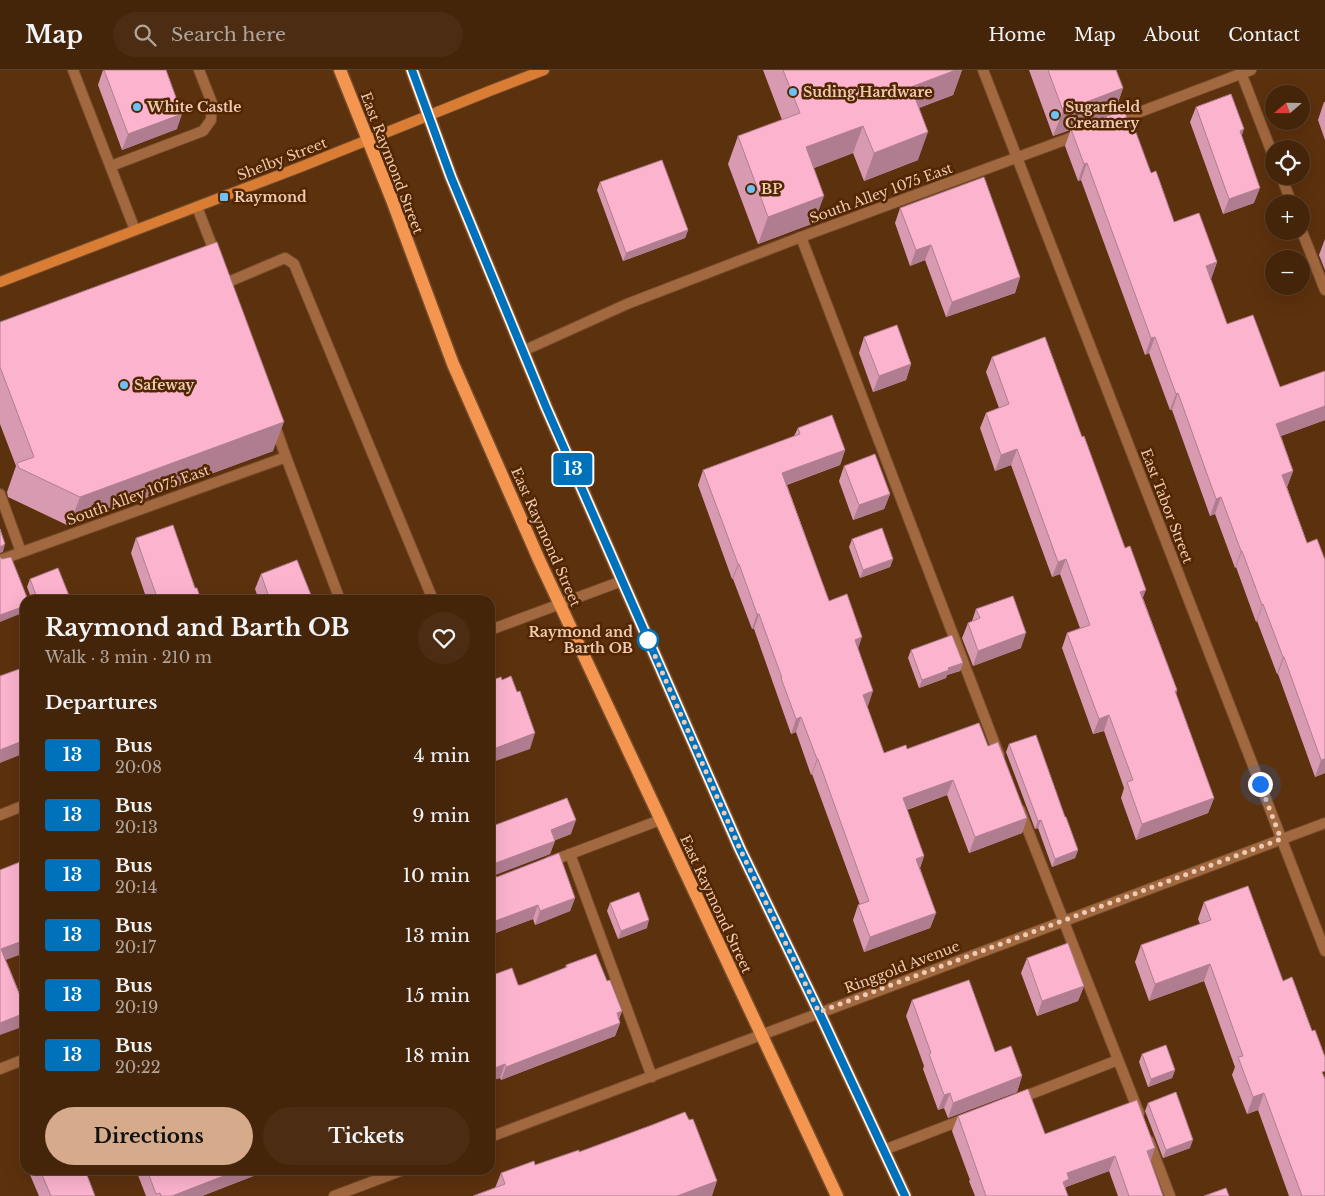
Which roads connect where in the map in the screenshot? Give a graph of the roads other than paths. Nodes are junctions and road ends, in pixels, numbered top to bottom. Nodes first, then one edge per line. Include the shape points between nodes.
1 (73, 70) edge
2 (198, 70) edge
3 (340, 70) edge
4 (412, 70) edge
5 (544, 70) edge
6 (983, 70) edge
7 (1244, 71) edge
8 (429, 115) junction
9 (1110, 123) edge
10 (1092, 130) edge
11 (367, 140) junction
12 (1268, 140) edge
13 (1017, 158) junction
14 (111, 166) junction
15 (197, 206) junction
16 (136, 230) junction
17 (801, 237) junction
18 (1305, 240) edge
19 (223, 275) junction
20 (0, 282) edge
21 (1325, 290) edge
22 (231, 297) edge
23 (523, 351) junction
24 (270, 410) edge
25 (286, 457) junction
26 (0, 494) edge
27 (21, 552) junction
28 (0, 560) edge
29 (622, 581) junction
30 (338, 595) edge
31 (431, 595) edge
32 (560, 604) junction
33 (495, 628) edge
34 (1003, 765) edge
35 (1017, 802) edge
36 (20, 807) edge
37 (0, 815) edge
38 (660, 820) junction
39 (1325, 823) edge
40 (1281, 839) junction
41 (570, 854) junction
42 (544, 864) edge
43 (1063, 921) junction
44 (1325, 952) edge
45 (819, 1012) junction
46 (761, 1034) junction
47 (1118, 1060) junction
48 (20, 1061) edge
49 (0, 1069) edge
50 (652, 1077) junction
51 (1010, 1102) edge
52 (974, 1116) edge
53 (495, 1135) edge
54 (884, 1150) junction
55 (390, 1175) edge
56 (334, 1196) edge
57 (837, 1196) edge
58 (905, 1196) edge
59 (1170, 1196) edge

1 - 14 street
2 - 14 street via 212,103 211,120 203,131
3 - 11 main road, East Raymond Street
4 - 8 main road
5 - 8 main road, Shelby Street
6 - 13 street, East Tabor Street
7 - 9 street
7 - 12 street
8 - 11 main road, Shelby Street
8 - 23 main road via 451,177
10 - 13 street, South Alley 1075 East
11 - 15 main road, Shelby Street
11 - 32 main road, East Raymond Street via 452,364
13 - 17 street, South Alley 1075 East
13 - 40 street, East Tabor Street
14 - 16 street
15 - 16 main road, Shelby Street
15 - 19 street
16 - 20 main road, Shelby Street
17 - 23 street, South Alley 1075 East via 627,304
17 - 34 street
18 - 21 street
19 - 22 street
19 - 31 street via 285,258 294,264
23 - 29 main road
24 - 25 street
25 - 27 street, South Alley 1075 East
25 - 30 street
26 - 27 street
27 - 28 street, South Alley 1075 East
29 - 32 street
29 - 45 main road via 740,849
32 - 33 street
32 - 38 main road, East Raymond Street
35 - 43 street
36 - 37 street
38 - 41 street
38 - 46 main road, East Raymond Street
39 - 40 street, Ringgold Avenue
40 - 43 street, Ringgold Avenue
40 - 44 street, East Tabor Street
41 - 42 street
41 - 50 street
43 - 45 street, Ringgold Avenue
43 - 47 street
45 - 46 street, Ringgold Avenue
45 - 54 main road
46 - 50 street, Ringgold Avenue
46 - 57 main road, East Raymond Street
47 - 51 street
47 - 59 street
48 - 49 street
50 - 53 street, Ringgold Avenue
52 - 54 street
54 - 58 main road
55 - 56 street

